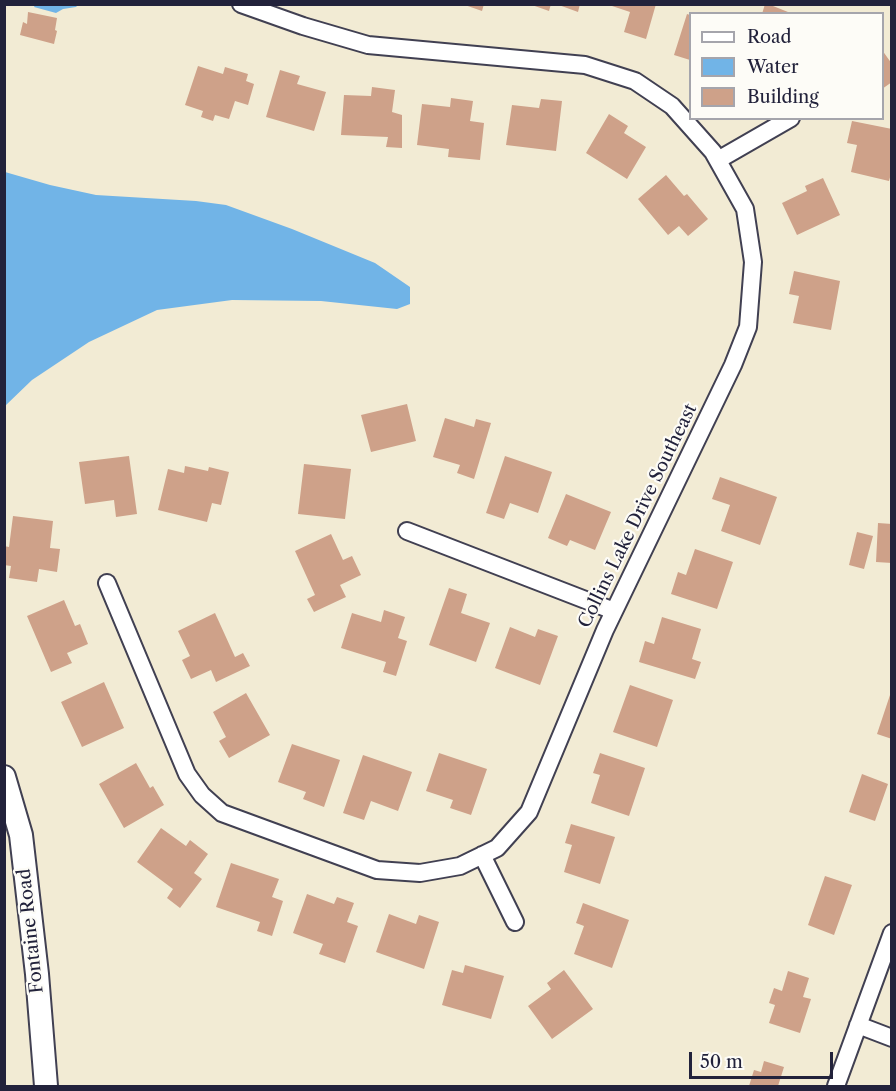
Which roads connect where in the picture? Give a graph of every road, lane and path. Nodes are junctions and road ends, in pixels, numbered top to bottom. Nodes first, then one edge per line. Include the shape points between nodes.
1 (241, 4) edge
2 (788, 120) edge
3 (718, 160) junction
4 (407, 531) dead end
5 (107, 583) dead end
6 (614, 611) junction
7 (4, 777) edge
8 (482, 855) junction
9 (515, 922) dead end
10 (891, 933) edge
11 (858, 1025) junction
12 (891, 1038) edge
13 (46, 1086) edge
14 (836, 1086) edge

1 - 3 street, Collins Lake Drive Southeast via 368,45 585,65 635,81 672,106
2 - 3 street
3 - 6 street, Collins Lake Drive Southeast via 746,209 753,262 748,327
4 - 6 street
5 - 8 street, Collins Lake Drive Southeast via 187,774 222,813 377,870 420,873 460,866
6 - 8 street, Collins Lake Drive Southeast via 530,812 497,848
7 - 13 main road, Fontaine Road via 21,835
8 - 9 street
10 - 11 street
11 - 12 street
11 - 14 street

